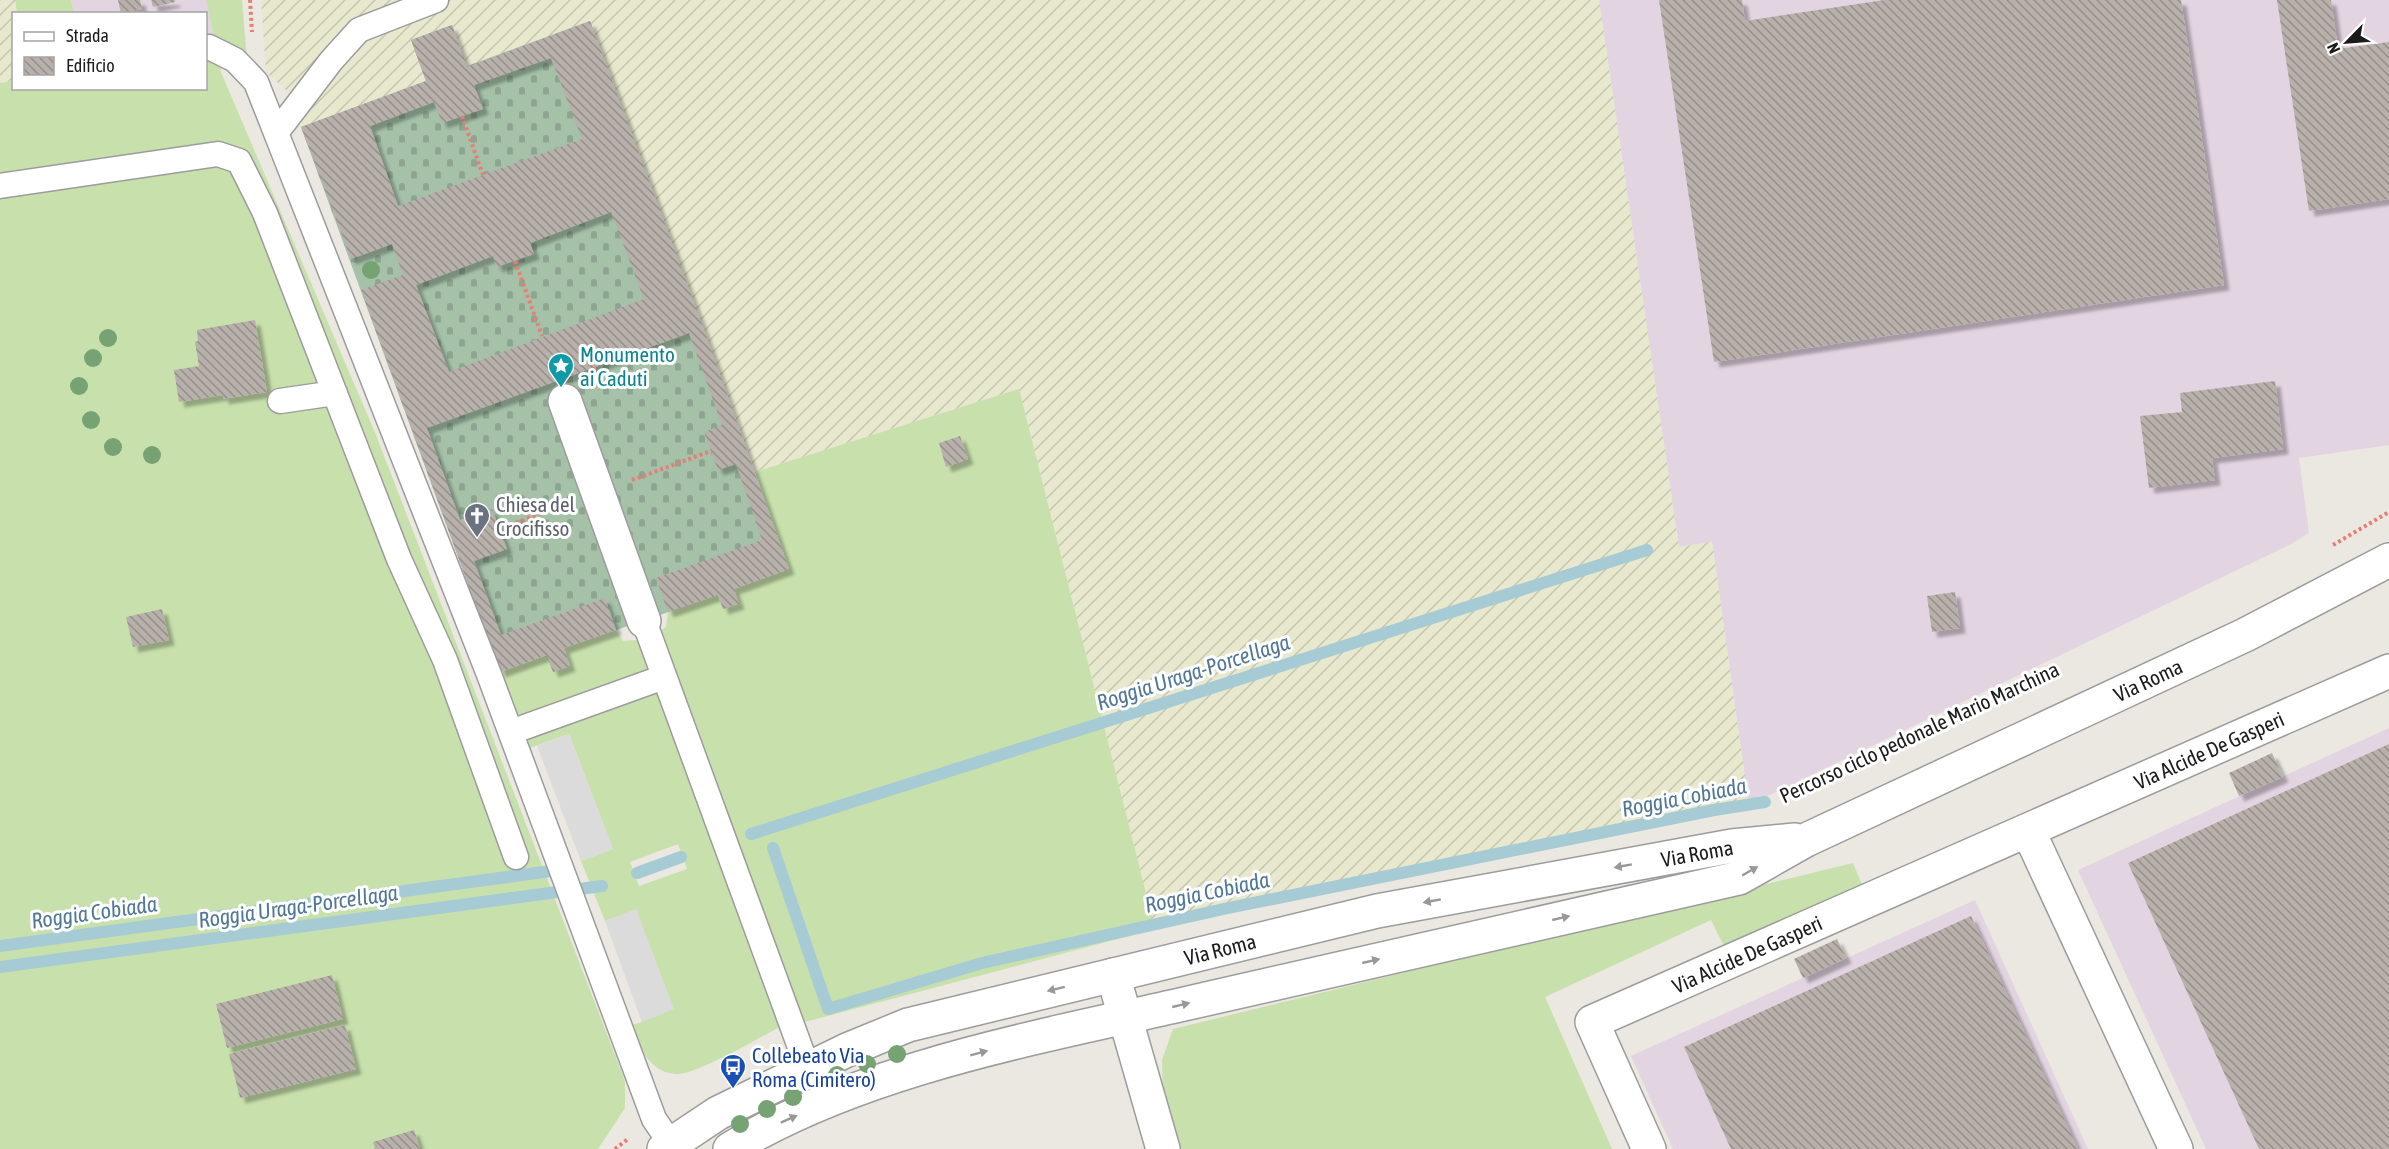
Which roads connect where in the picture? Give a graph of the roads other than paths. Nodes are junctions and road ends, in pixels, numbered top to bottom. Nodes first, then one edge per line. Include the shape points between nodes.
1 (436, 0) edge
2 (207, 48) edge
3 (276, 133) junction
4 (0, 186) edge
5 (301, 197) junction
6 (265, 213) junction
7 (335, 393) junction
8 (280, 401) dead end
9 (565, 401) dead end
10 (393, 430) junction
11 (354, 440) junction
12 (2389, 560) edge
13 (644, 621) joint
14 (2389, 671) edge
15 (664, 677) junction
16 (511, 732) junction
17 (2028, 830) junction
18 (1806, 840) junction
19 (516, 857) dead end
20 (1113, 975) junction
21 (1124, 1018) junction
22 (808, 1069) junction
23 (663, 1137) edge
24 (730, 1149) edge
25 (1162, 1149) edge
26 (1649, 1149) edge
27 (2176, 1149) edge

1 - 3 lane via 359,30
2 - 3 lane via 235,60 256,82
3 - 5 lane
4 - 6 lane via 218,154 239,161
5 - 6 lane
5 - 10 lane
6 - 7 lane
7 - 8 lane
7 - 11 lane
9 - 13 street
10 - 11 lane
10 - 16 lane
11 - 19 lane via 399,559 445,660
12 - 18 street, Via Roma via 2245,635
13 - 15 lane
14 - 17 street, Via Alcide De Gasperi
15 - 16 lane
15 - 22 lane
16 - 23 lane
17 - 26 street, Via Alcide De Gasperi via 1592,1022
17 - 27 street
18 -> 20 street, Via Roma via 1732,846 1377,910
21 -> 18 street, Via Roma via 1739,878
20 - 21 street
20 -> 22 street, Via Roma via 908,1025
24 -> 21 street, Via Roma via 850,1090 999,1047
21 - 25 street
22 - 23 street, Via Roma

